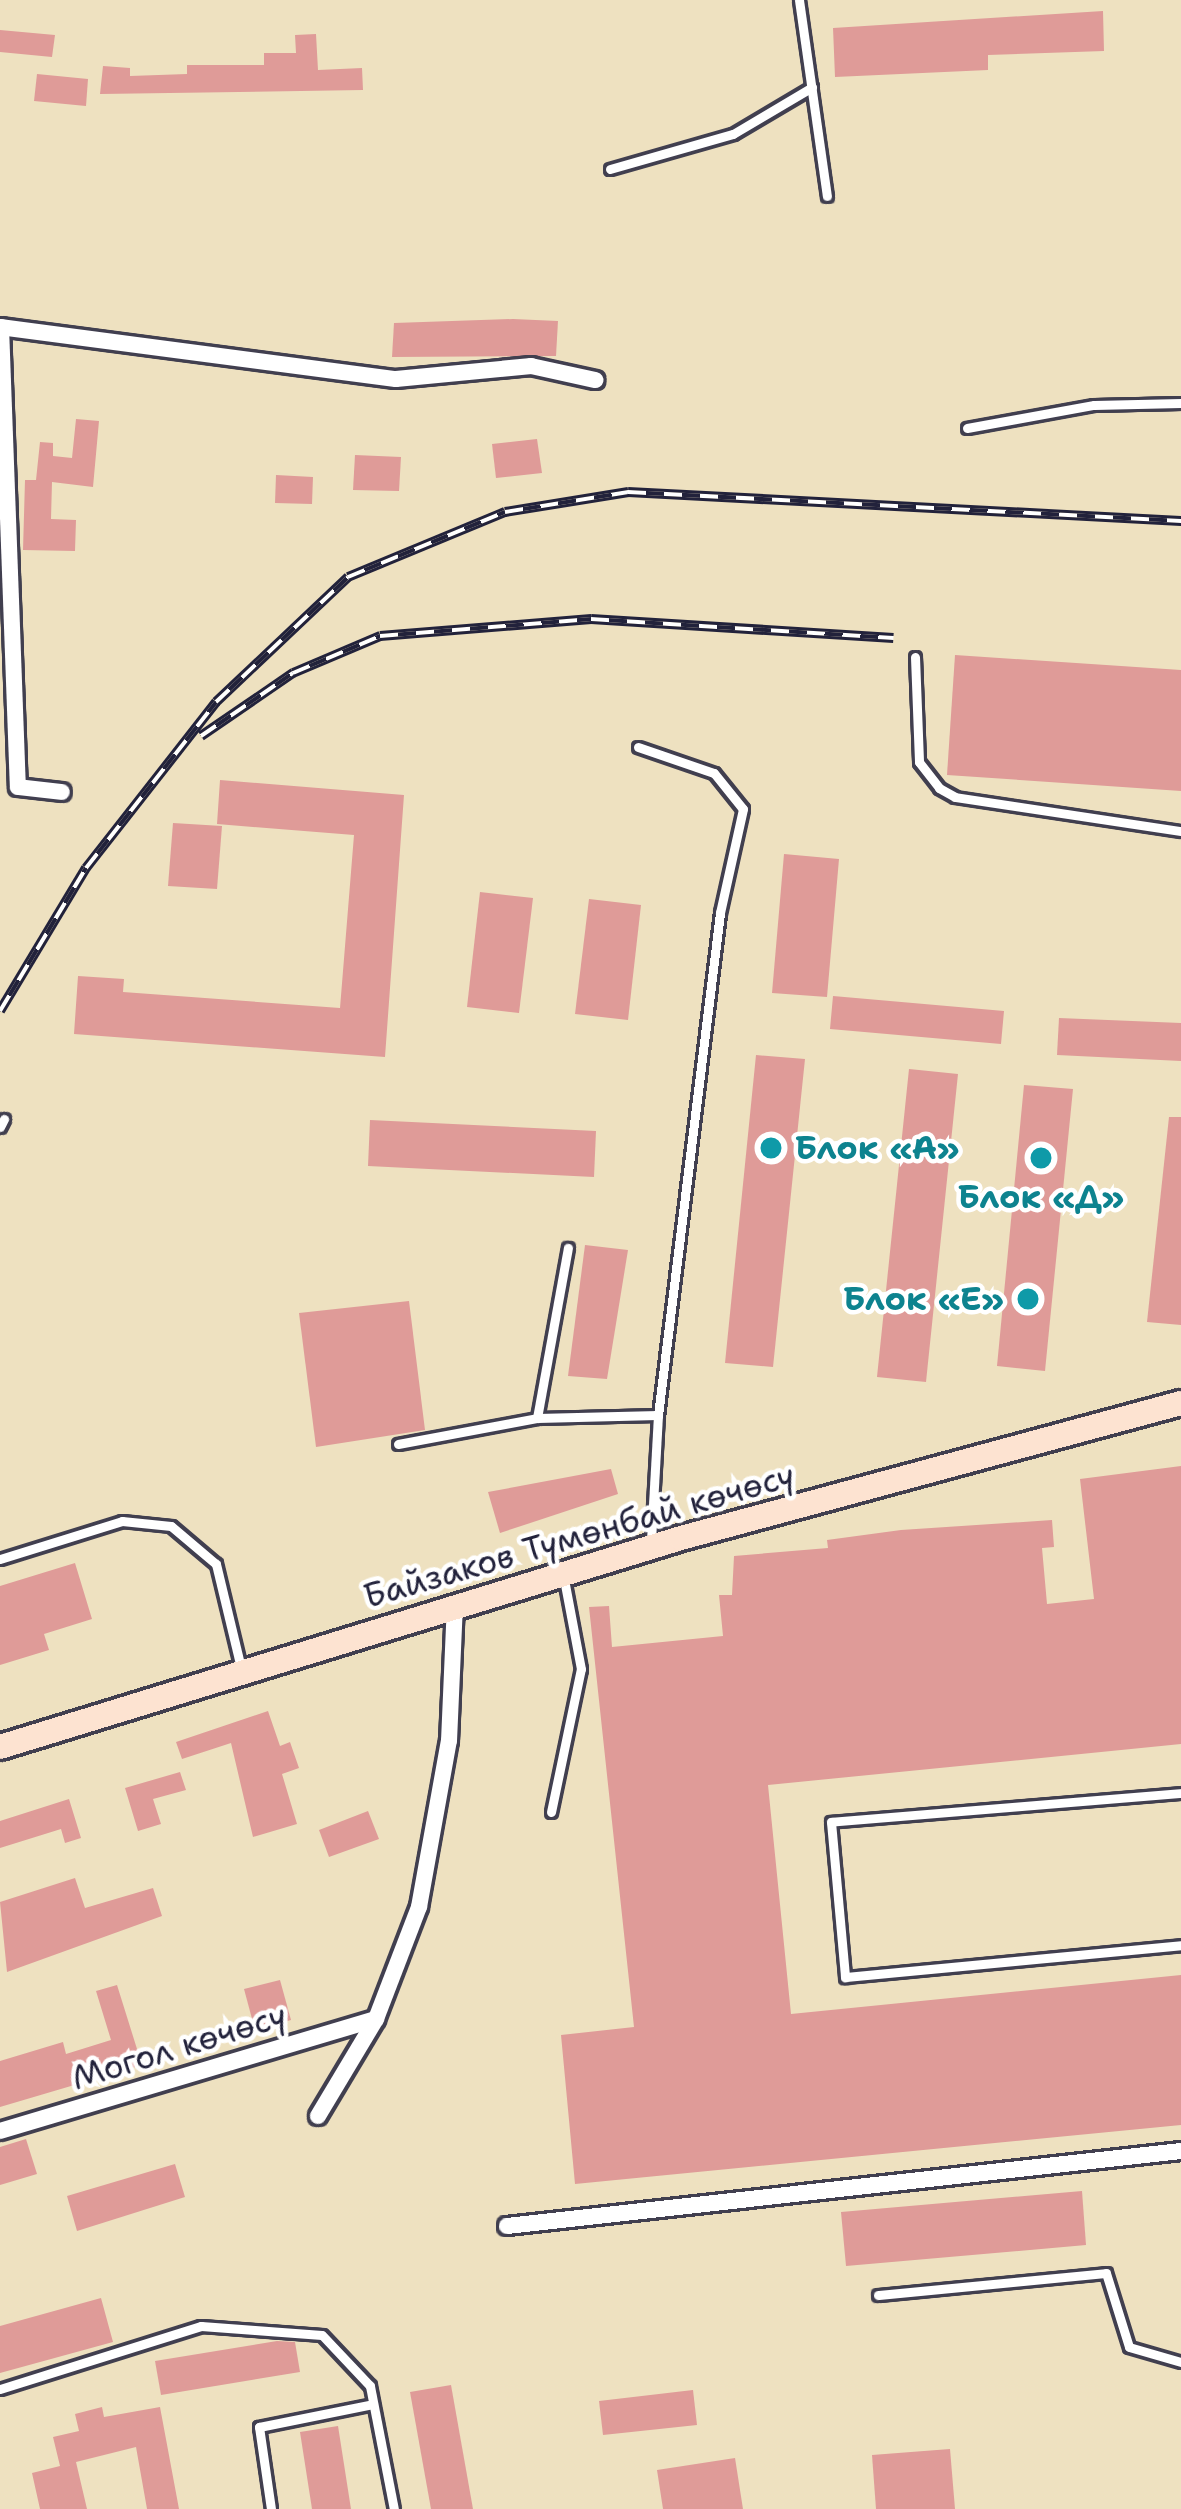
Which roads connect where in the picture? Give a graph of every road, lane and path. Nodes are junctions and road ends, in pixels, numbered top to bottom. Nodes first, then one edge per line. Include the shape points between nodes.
1 (799, 0) edge
2 (812, 87) junction
3 (610, 170) dead end
4 (827, 196) dead end
5 (1, 327) edge
6 (595, 380) dead end
7 (1181, 403) edge
8 (967, 428) dead end
9 (915, 657) dead end
10 (638, 747) dead end
11 (62, 792) dead end
12 (1181, 831) edge
13 (568, 1248) dead end
14 (1181, 1403) edge
15 (658, 1415) junction
16 (536, 1418) junction
17 (398, 1444) dead end
18 (650, 1547) junction
19 (0, 1559) edge
20 (563, 1574) junction
21 (455, 1606) junction
22 (242, 1672) junction
23 (0, 1747) edge
24 (1181, 1793) edge
25 (551, 1812) dead end
26 (1181, 1945) edge
27 (376, 2019) junction
28 (318, 2116) dead end
29 (0, 2131) edge
30 (1181, 2151) edge
31 (507, 2226) dead end
32 (878, 2295) dead end
33 (1181, 2362) edge
34 (0, 2390) edge
35 (373, 2404) junction
36 (271, 2509) edge
37 (394, 2509) edge

1 - 2 lane
2 - 3 lane via 733,134
2 - 4 lane
5 - 6 street via 396,379 531,366
5 - 11 street via 18,787
7 - 8 lane via 1094,405
9 - 12 lane via 919,762 939,788 955,797
10 - 15 lane via 714,773 743,809 719,913
13 - 16 lane
14 - 18 main road, Байзаков Түмөнбай көчөсү
15 - 16 lane
15 - 18 lane
16 - 17 lane
18 - 20 main road, Байзаков Түмөнбай көчөсү
19 - 22 lane via 122,1521 171,1526 216,1564
20 - 21 main road, Байзаков Түмөнбай көчөсү
20 - 25 lane via 581,1670
21 - 22 main road, Байзаков Түмөнбай көчөсү
21 - 27 street via 448,1741 419,1907
22 - 23 main road, Байзаков Түмөнбай көчөсү
24 - 26 lane via 831,1822 845,1977
27 - 28 street
27 - 29 street, Могол көчөсү
30 - 31 street
32 - 33 lane via 1106,2273 1129,2347
34 - 35 lane via 201,2326 290,2329 322,2335 370,2386
35 - 36 lane via 259,2427
35 - 37 lane

